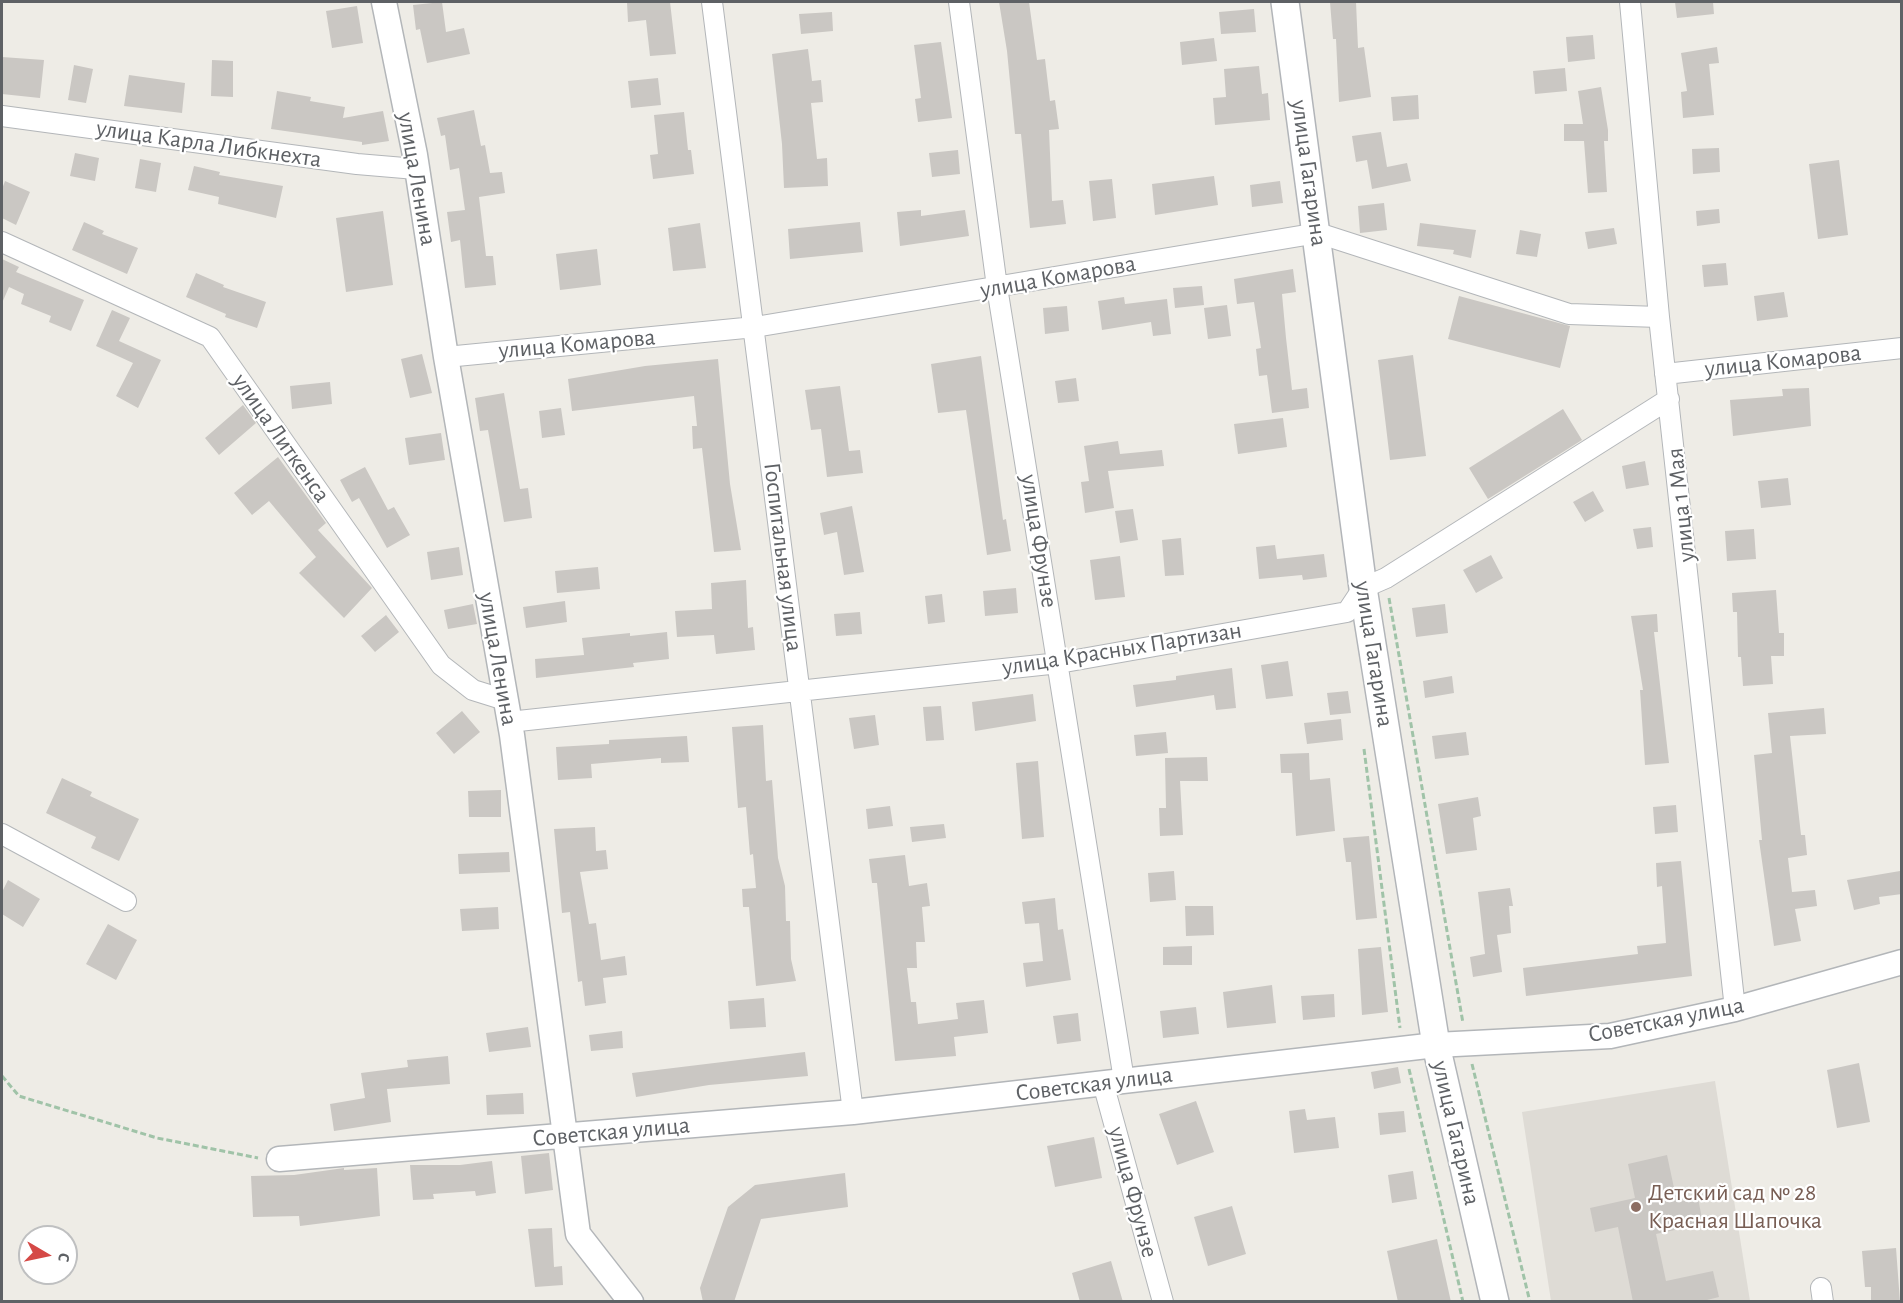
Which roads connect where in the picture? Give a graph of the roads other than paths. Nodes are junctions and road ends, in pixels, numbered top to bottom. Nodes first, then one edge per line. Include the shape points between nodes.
1 (384, 2) edge
2 (712, 2) edge
3 (959, 2) edge
4 (1285, 2) edge
5 (1630, 2) edge
6 (2, 116) edge
7 (416, 169) junction
8 (1318, 233) junction
9 (2, 243) edge
10 (997, 287) junction
11 (1659, 318) junction
12 (755, 327) junction
13 (1902, 348) edge
14 (446, 357) junction
15 (1665, 374) junction
16 (1669, 399) junction
17 (1374, 583) junction
18 (1059, 663) junction
19 (800, 690) junction
20 (507, 711) junction
21 (2, 834) edge
22 (126, 901) dead end
23 (1902, 962) edge
24 (1735, 1009) junction
25 (1436, 1045) junction
26 (1114, 1082) junction
27 (853, 1112) junction
28 (565, 1136) junction
29 (279, 1159) road end
30 (631, 1302) edge
31 (1162, 1302) edge
32 (1495, 1302) edge

1 - 7 street, улица Ленина
2 - 12 street, Госпитальная улица
3 - 10 street, улица Фрунзе
4 - 8 main road, улица Гагарина
5 - 11 street, улица 1 Мая
6 - 7 street, улица Карла Либкнехта via 357,165
7 - 14 street, улица Ленина
8 - 10 street, улица Комарова
8 - 11 street, улица Комарова via 1569,314
8 - 17 main road, улица Гагарина
9 - 20 street, улица Литкенса via 210,338 441,665
10 - 12 street, улица Комарова
10 - 18 street, улица Фрунзе
11 - 15 street, улица 1 Мая
12 - 14 street, улица Комарова
12 - 19 street, Госпитальная улица
13 - 15 street, улица Комарова
14 - 20 street, улица Ленина
15 - 16 street, улица 1 Мая
16 - 17 street, улица Красных Партизан
16 - 24 street, улица 1 Мая
17 - 18 street, улица Красных Партизан via 1347,612
17 - 25 main road, улица Гагарина
18 - 19 street, улица Красных Партизан
18 - 26 street, улица Фрунзе
19 - 20 street, улица Красных Партизан
19 - 27 street, Госпитальная улица
20 - 28 street, улица Ленина
21 - 22 street
23 - 24 street, Советская улица
24 - 25 street, Советская улица via 1610,1036
25 - 26 street, Советская улица
25 - 32 main road, улица Гагарина
26 - 27 street, Советская улица
26 - 31 street, улица Фрунзе
27 - 28 street, Советская улица
28 - 29 street, Советская улица
28 - 30 street, улица Ленина via 578,1234

